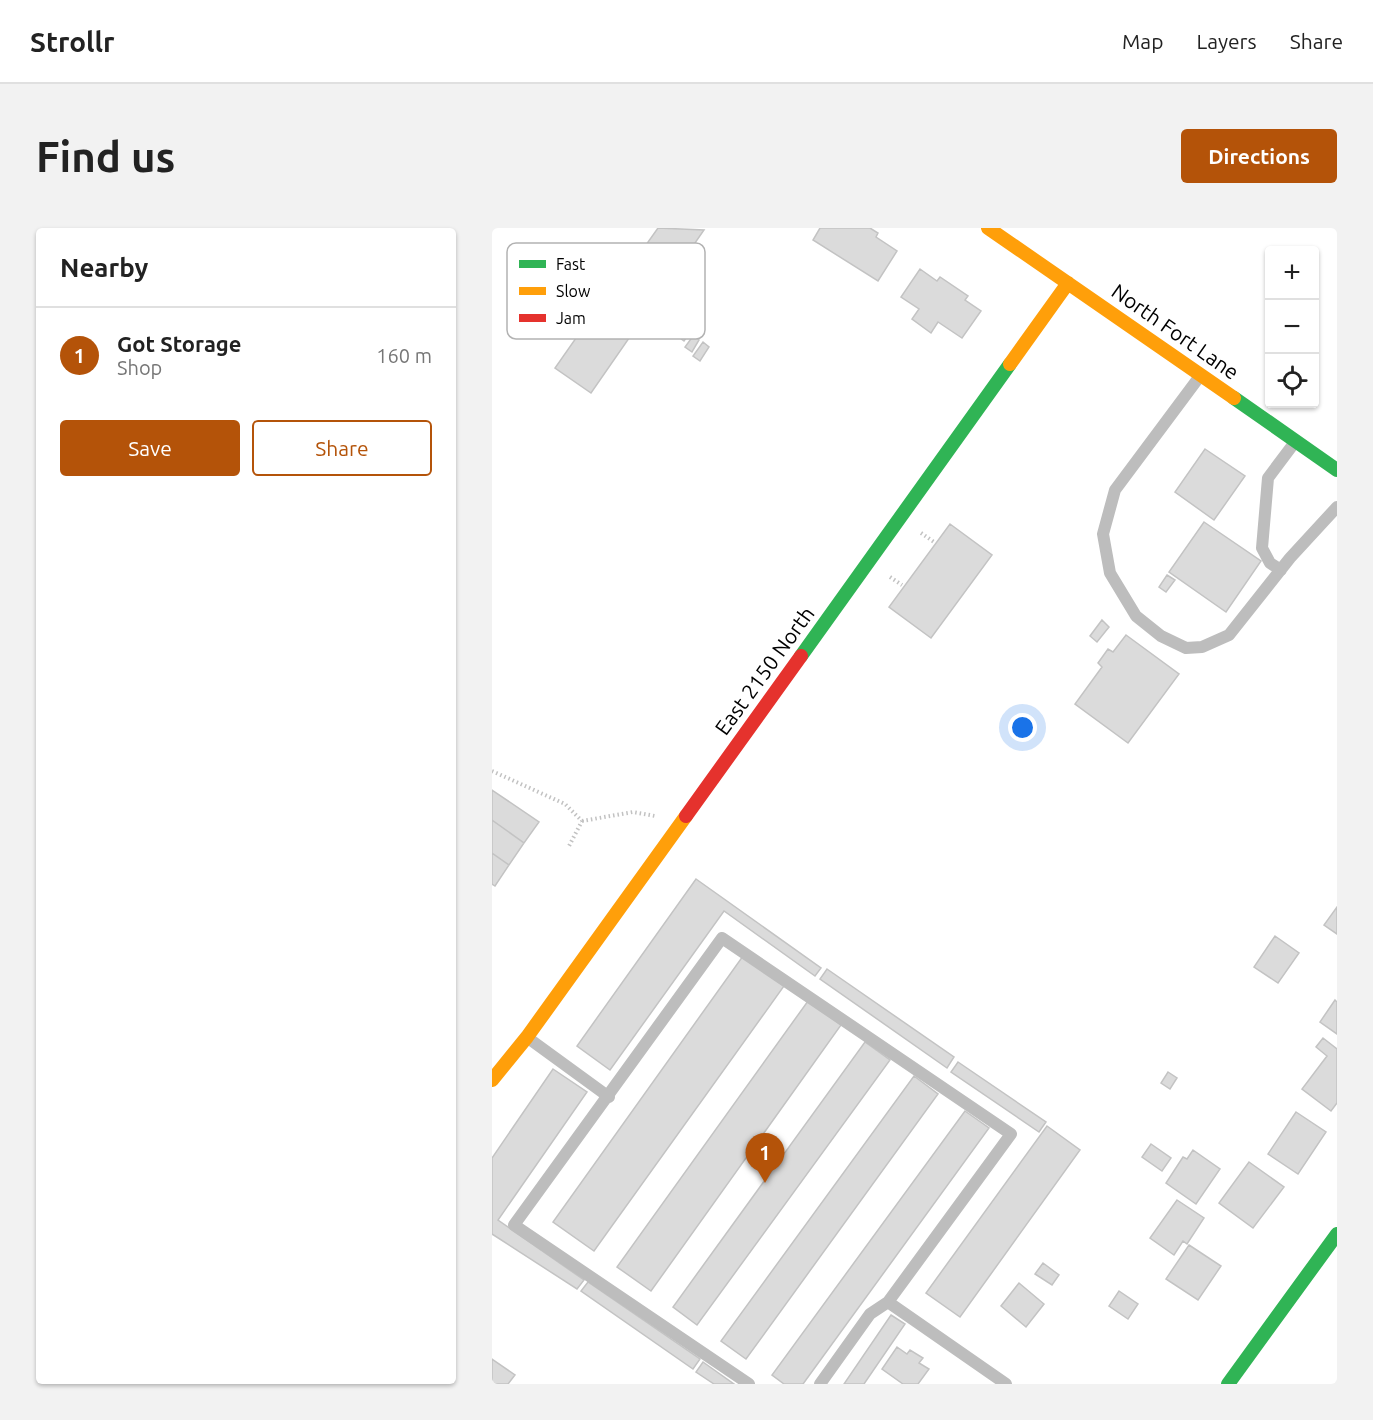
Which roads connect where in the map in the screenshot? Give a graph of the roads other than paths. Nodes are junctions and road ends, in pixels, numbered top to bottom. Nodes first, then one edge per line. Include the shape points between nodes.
1 (988, 228) edge
2 (1068, 283) junction
3 (1201, 375) junction
4 (1296, 441) junction
5 (1337, 470) edge
6 (1337, 507) edge
7 (1281, 570) junction
8 (527, 1037) junction
9 (492, 1080) edge
10 (609, 1097) junction
11 (1337, 1234) edge
12 (888, 1302) junction
13 (749, 1384) edge
14 (820, 1384) edge
15 (1006, 1384) edge
16 (1228, 1384) edge

1 - 2 street, North Fort Lane
2 - 3 street, North Fort Lane
2 - 8 street, East 2150 North
3 - 4 street, North Fort Lane
3 - 7 lane via 1115,490 1103,534 1110,573 1136,616 1161,636 1186,648 1202,647 1229,635
4 - 5 street, North Fort Lane
4 - 7 lane via 1268,478 1262,548 1270,563
6 - 7 lane
8 - 9 street, East 2150 North
8 - 10 lane
10 - 12 lane via 722,938 1011,1134
10 - 13 lane via 514,1226
11 - 16 street
12 - 14 lane via 870,1314
12 - 15 lane

